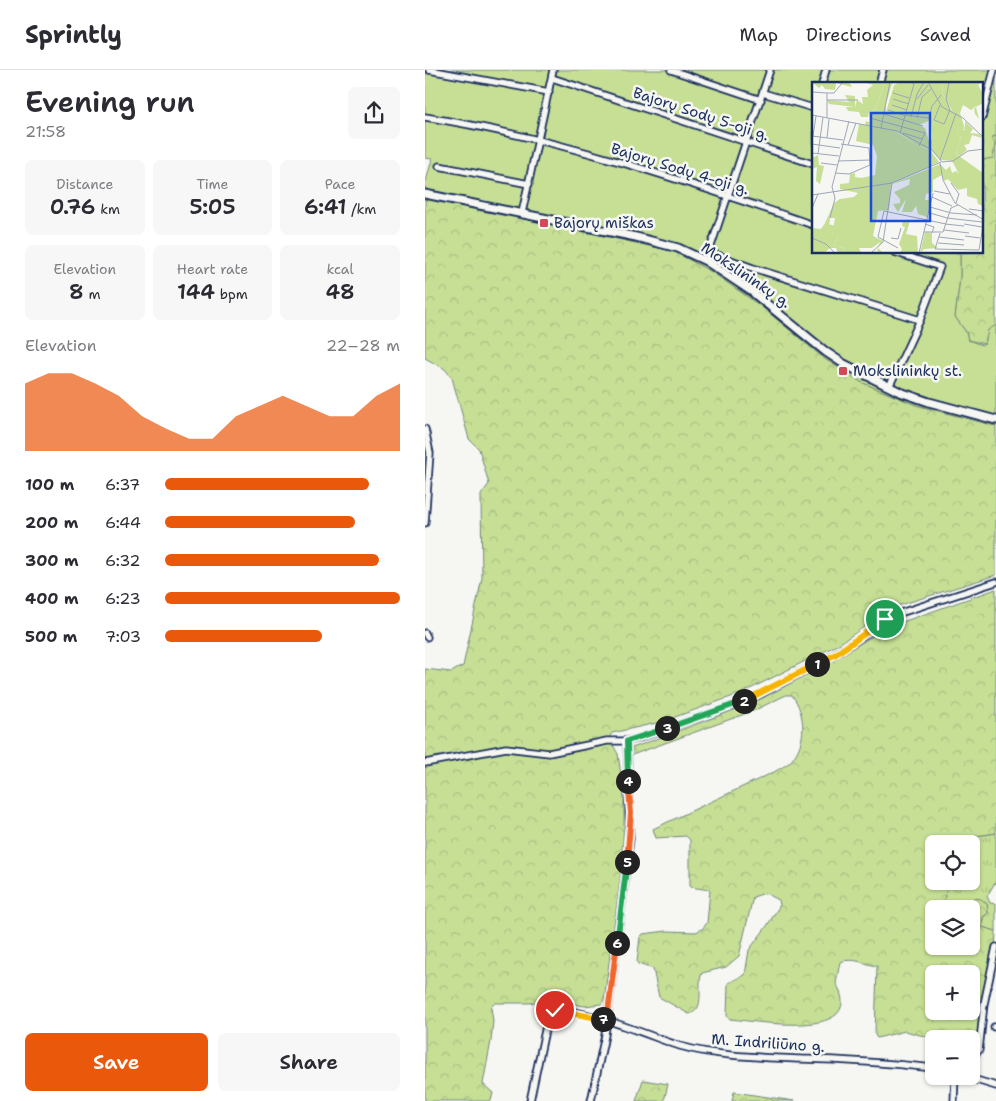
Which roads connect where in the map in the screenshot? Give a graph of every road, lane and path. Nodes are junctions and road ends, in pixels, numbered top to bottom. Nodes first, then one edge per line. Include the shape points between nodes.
1 (429, 70) edge
2 (553, 70) edge
3 (671, 70) edge
4 (770, 70) edge
5 (994, 70) edge
6 (552, 78) junction
7 (549, 92) junction
8 (763, 93) junction
9 (761, 100) junction
10 (812, 108) edge
11 (983, 114) edge
12 (425, 117) edge
13 (539, 140) junction
14 (746, 142) junction
15 (812, 164) edge
16 (439, 166) dead end
17 (529, 184) junction
18 (428, 194) edge
19 (728, 195) junction
20 (522, 213) junction
21 (812, 225) edge
22 (709, 252) junction
23 (900, 254) edge
24 (705, 261) junction
25 (921, 320) junction
26 (889, 387) junction
27 (996, 420) edge
28 (425, 429) edge
29 (425, 522) edge
30 (996, 582) edge
31 (627, 741) junction
32 (425, 763) edge
33 (996, 947) edge
34 (995, 966) edge
35 (607, 1020) junction
36 (980, 1041) edge
37 (925, 1067) edge
38 (980, 1081) edge
39 (955, 1085) edge
40 (996, 1086) edge
41 (531, 1101) edge
42 (591, 1101) edge
43 (954, 1101) edge

1 - 7 street
2 - 6 street
3 - 9 street
4 - 8 street
5 - 11 street
6 - 7 street
6 - 14 street, Bajorų Sodų 5-oji g.
7 - 13 street
8 - 9 street
8 - 10 street
9 - 14 street
12 - 13 street, Bajorų Sodų 4-oji g.
13 - 17 street
13 - 19 street, Bajorų Sodų 4-oji g.
14 - 15 street, Bajorų Sodų 5-oji g.
14 - 19 street
16 - 17 street
17 - 20 street
18 - 20 street, Mokslininkų g.
19 - 21 street, Bajorų Sodų 4-oji g.
19 - 22 street
20 - 24 street, Mokslininkų g. via 667,244
22 - 24 street
22 - 25 street
23 - 25 street via 940,267
24 - 26 street, Mokslininkų g. via 769,304 835,359
25 - 26 street
26 - 27 street, Mokslininkų g. via 929,402
28 - 29 street via 430,453
30 - 31 street via 894,615 836,654 760,694
31 - 32 street via 607,741 549,753 506,748
31 - 35 street via 631,826
33 - 34 street
34 - 36 street via 984,1004
35 - 37 street, M. Indriliūno g. via 677,1045 718,1054
35 - 41 street, M. Indriliūno g. via 561,1010 555,1010 549,1016
35 - 42 street
38 - 40 street
39 - 43 street

